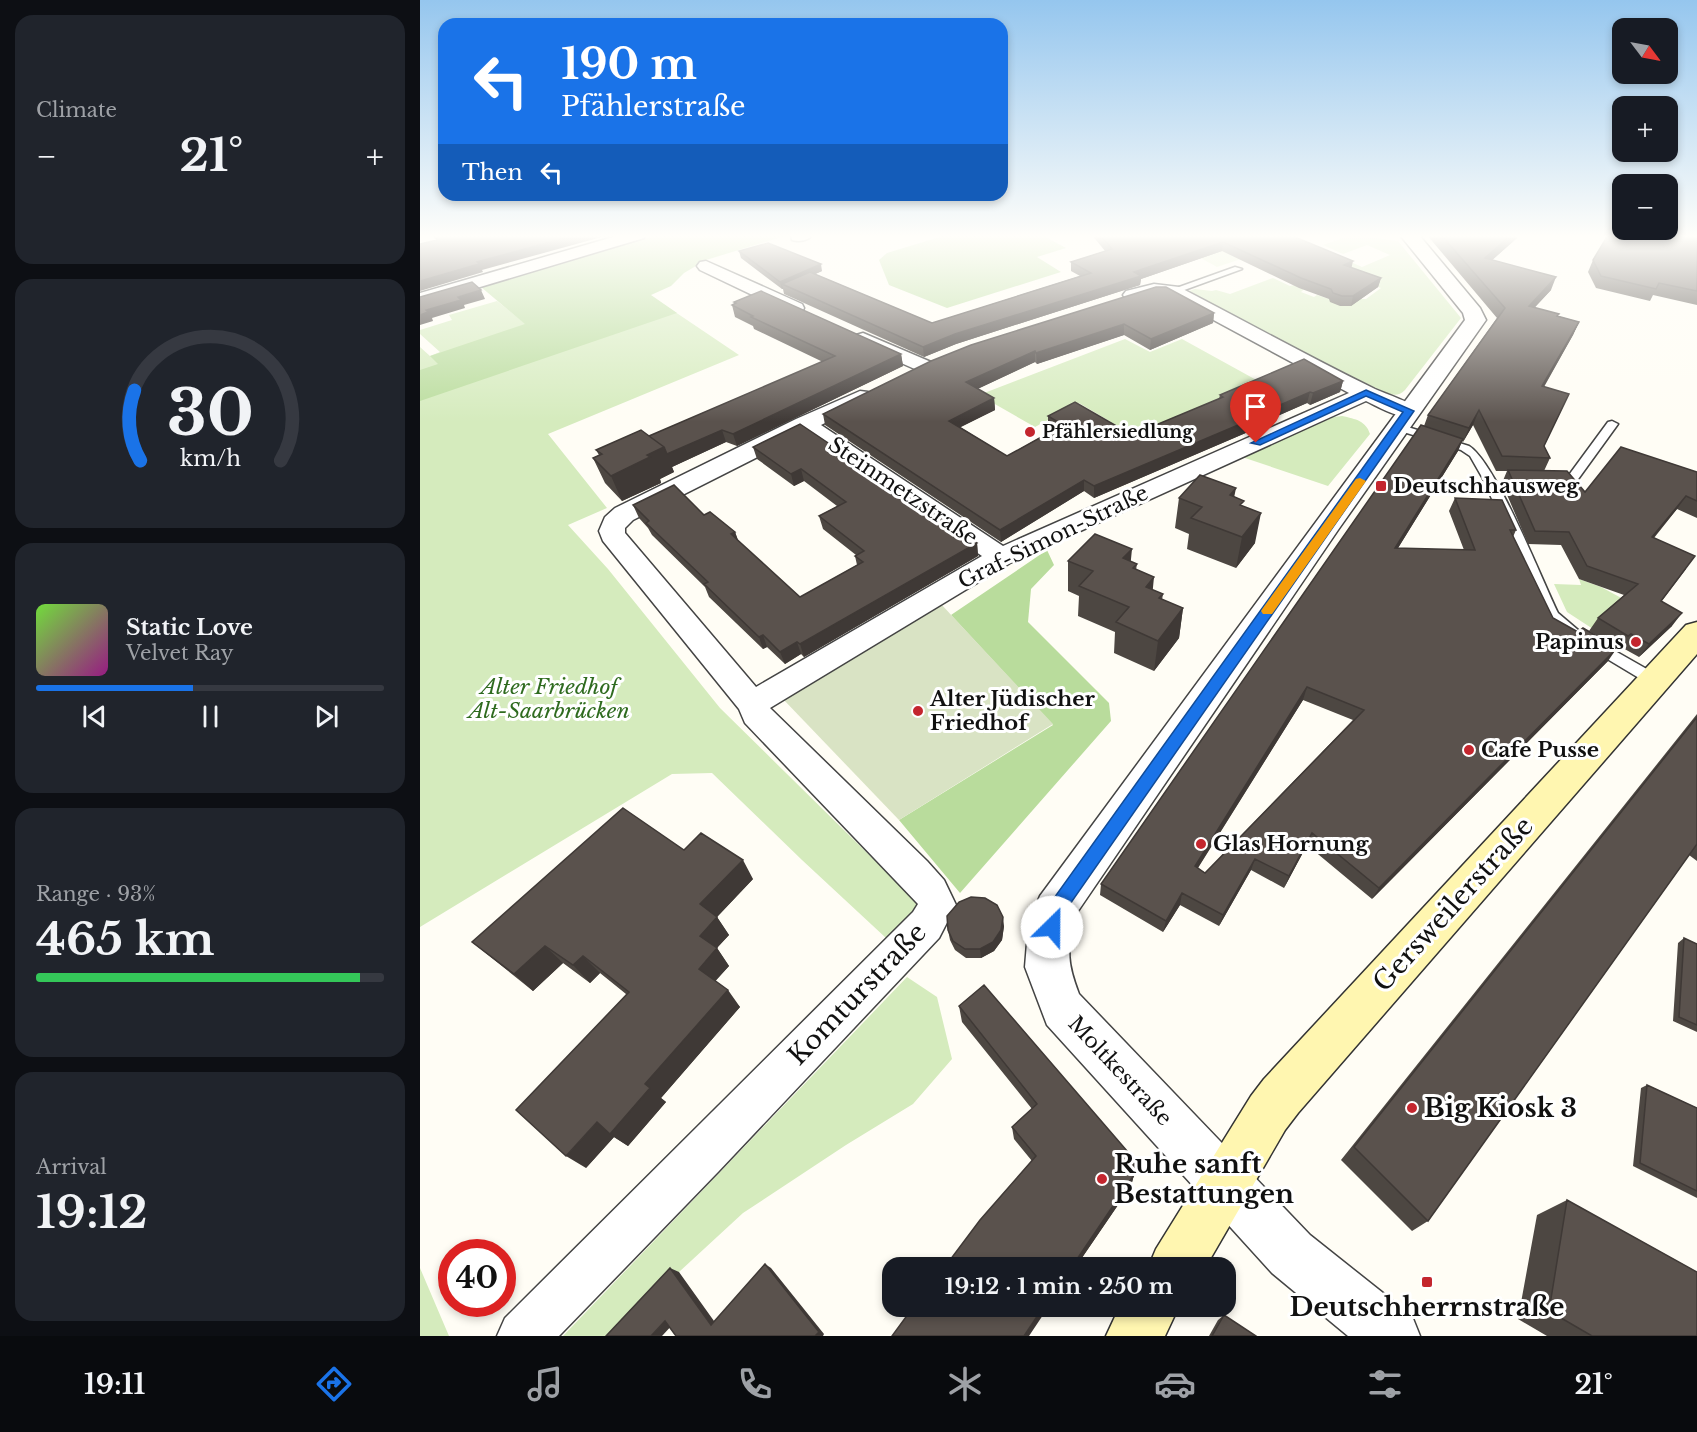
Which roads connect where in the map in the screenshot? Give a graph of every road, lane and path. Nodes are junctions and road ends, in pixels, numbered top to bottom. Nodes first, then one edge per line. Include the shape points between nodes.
1 (773, 297) edge
2 (1127, 297) edge
3 (1185, 297) edge
4 (1461, 297) edge
5 (1112, 302) edge
6 (808, 314) edge
7 (849, 332) edge
8 (944, 358) edge
9 (924, 366) junction
10 (904, 376) edge
11 (874, 391) edge
12 (1366, 393) junction
13 (1404, 419) junction
14 (804, 424) junction
15 (1612, 424) dead end
16 (1488, 477) junction
17 (1507, 477) edge
18 (1539, 478) edge
19 (1001, 557) junction
20 (1697, 633) edge
21 (1654, 680) junction
22 (752, 704) junction
23 (1225, 1186) junction
24 (1182, 1257) edge
25 (1145, 1317) edge
26 (523, 1336) edge
27 (1134, 1336) edge
28 (1392, 1336) edge

1 - 6 street
2 - 5 street
3 - 12 street
4 - 13 street, Moltkestraße via 1476,320
7 - 9 street
8 - 9 street
9 - 10 street
11 - 14 street
12 - 13 street
12 - 19 street, Graf-Simon-Straße
13 - 16 lane via 1474,454
13 - 23 street, Moltkestraße via 1055,910 1047,943 1047,967 1063,1009
14 - 19 street, Steinmetzstraße
14 - 22 street, Komturstraße via 640,505 615,521 611,529
15 - 18 lane via 1572,479
16 - 17 lane
16 - 21 lane via 1552,616
19 - 22 street, Graf-Simon-Straße
20 - 21 main road, Gersweilerstraße
21 - 23 main road, Gersweilerstraße via 1281,1096
22 - 26 street, Komturstraße via 756,714 931,892 937,904 926,925
23 - 24 main road
23 - 28 street, Moltkestraße via 1296,1259
25 - 27 main road

